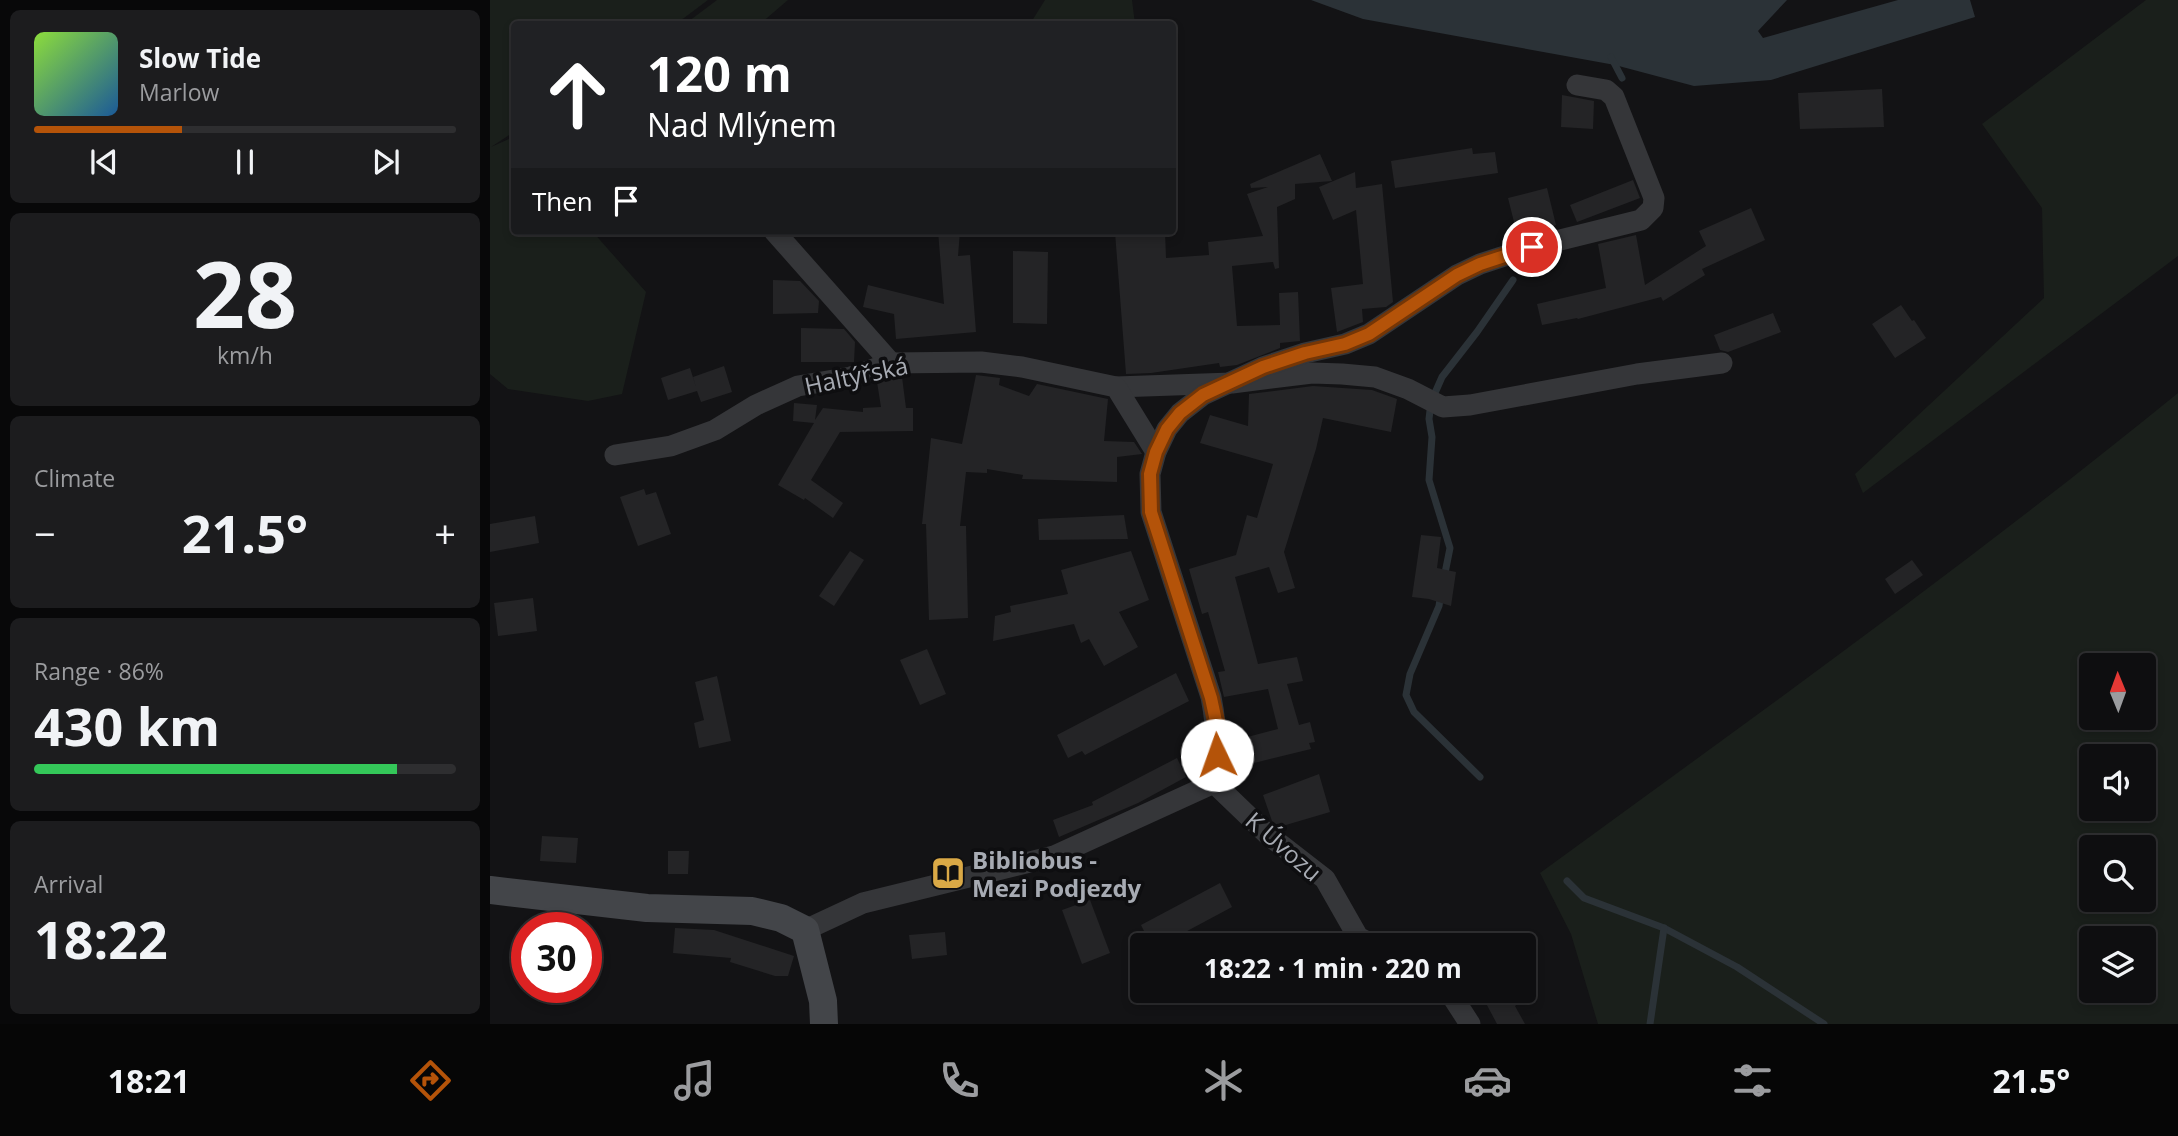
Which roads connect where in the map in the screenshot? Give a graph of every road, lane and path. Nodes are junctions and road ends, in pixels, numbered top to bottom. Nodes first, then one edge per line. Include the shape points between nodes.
1 (1577, 85) dead end
2 (778, 235) edge
3 (891, 363) junction
4 (1722, 363) dead end
5 (1232, 383) junction
6 (1116, 387) junction
7 (1156, 452) junction
8 (615, 455) dead end
9 (1214, 783) junction
10 (490, 890) edge
11 (805, 929) junction
12 (1356, 933) edge
13 (1456, 1003) edge
14 (824, 1024) edge
15 (1470, 1024) edge

1 - 5 street via 1606,90 1614,97 1654,198 1653,208 1641,220 1480,264 1369,334 1263,367
2 - 3 street
3 - 6 street, Haltýřská via 981,362
3 - 8 street, Haltýřská via 851,377 798,386 715,430 671,446
4 - 5 street via 1443,407 1375,377 1312,373
5 - 6 street, Haltýřská
5 - 7 street via 1203,395 1180,413
6 - 7 street
7 - 9 street via 1150,474 1151,512 1211,698 1217,726
9 - 11 street via 1054,856 863,903
9 - 12 street, K Úvozu via 1267,834 1325,879
10 - 11 street via 647,908 752,911
11 - 14 street via 823,1001
13 - 15 street

